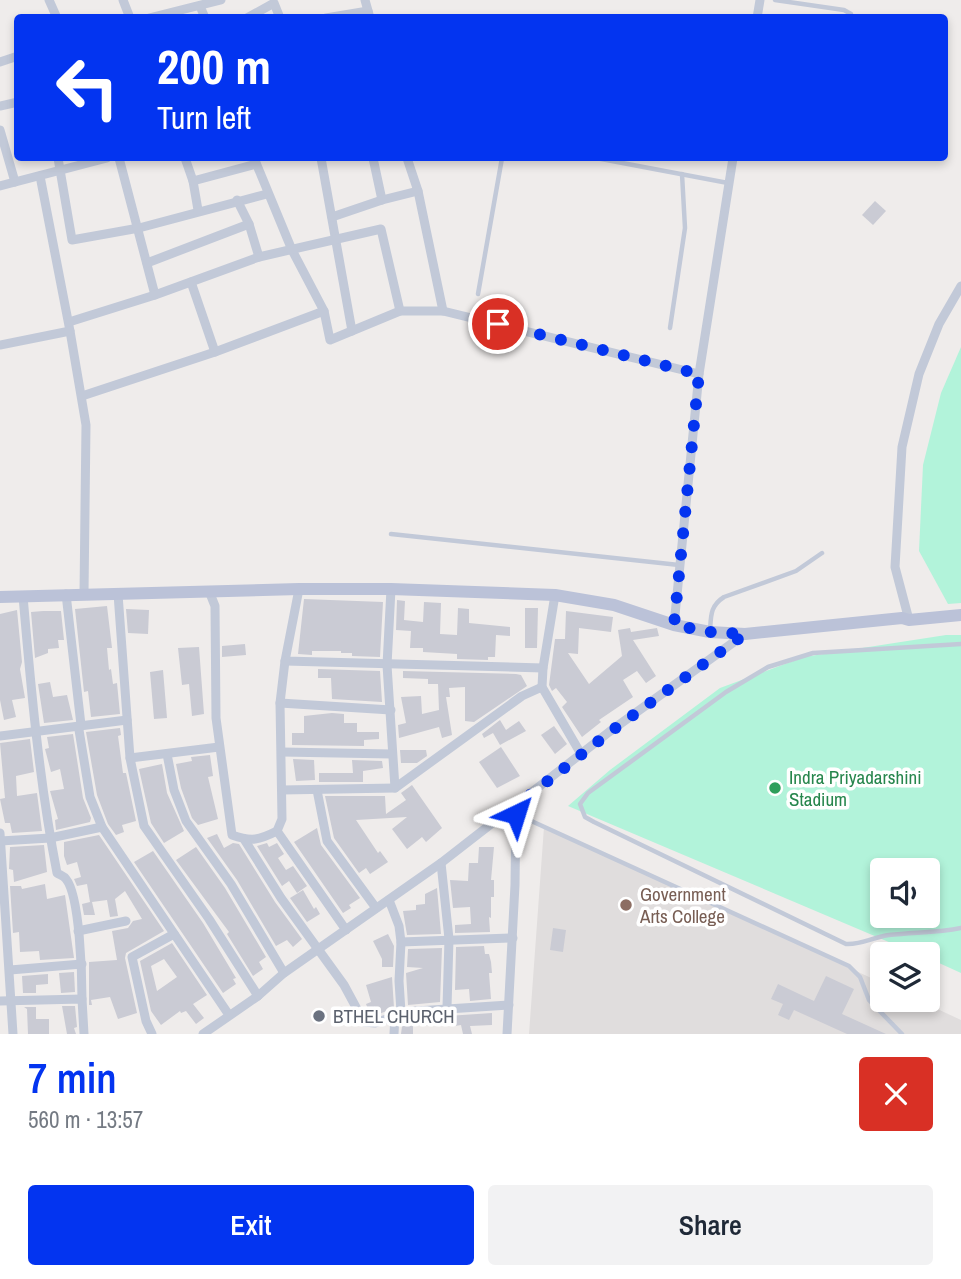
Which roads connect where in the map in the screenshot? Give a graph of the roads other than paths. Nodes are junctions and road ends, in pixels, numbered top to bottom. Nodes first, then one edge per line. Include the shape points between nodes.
1 (220, 0) edge
2 (365, 0) edge
3 (775, 0) edge
4 (200, 6) junction
5 (165, 14) edge
6 (203, 14) edge
7 (254, 14) edge
8 (278, 14) edge
9 (369, 14) edge
10 (850, 14) edge
11 (0, 131) edge
12 (59, 161) edge
13 (96, 161) edge
14 (120, 161) edge
15 (186, 161) edge
16 (255, 161) edge
17 (322, 161) edge
18 (374, 161) edge
19 (408, 161) edge
20 (501, 161) edge
21 (612, 161) edge
22 (732, 161) edge
23 (61, 171) junction
24 (682, 174) junction
25 (40, 176) junction
26 (193, 181) junction
27 (15, 183) junction
28 (728, 183) junction
29 (0, 186) edge
30 (418, 191) junction
31 (267, 194) junction
32 (237, 200) junction
33 (382, 200) junction
34 (198, 210) junction
35 (332, 218) junction
36 (249, 224) junction
37 (139, 228) junction
38 (336, 240) junction
39 (292, 250) junction
40 (259, 257) junction
41 (147, 264) junction
42 (191, 282) junction
43 (961, 286) edge
44 (478, 294) dead end
45 (155, 295) junction
46 (324, 311) junction
47 (400, 311) junction
48 (443, 311) junction
49 (69, 327) junction
50 (670, 328) dead end
51 (352, 331) junction
52 (0, 345) edge
53 (215, 352) junction
54 (699, 374) junction
55 (82, 396) junction
56 (391, 534) dead end
57 (822, 552) dead end
58 (680, 565) junction
59 (299, 589) junction
60 (391, 590) junction
61 (209, 591) junction
62 (66, 594) junction
63 (84, 594) junction
64 (118, 594) junction
65 (555, 595) junction
66 (23, 596) junction
67 (0, 597) edge
68 (961, 615) edge
69 (909, 620) junction
70 (674, 625) junction
71 (710, 632) junction
72 (745, 634) junction
73 (961, 644) edge
74 (285, 661) junction
75 (387, 665) junction
76 (542, 668) junction
77 (542, 687) junction
78 (280, 703) junction
79 (391, 710) junction
80 (127, 720) junction
81 (80, 725) junction
82 (35, 733) junction
83 (0, 736) edge
84 (219, 747) junction
85 (282, 752) junction
86 (167, 754) junction
87 (392, 754) junction
88 (581, 754) junction
89 (130, 758) junction
90 (395, 788) junction
91 (282, 790) junction
92 (317, 790) junction
93 (516, 810) junction
94 (102, 827) junction
95 (277, 831) junction
96 (0, 833) edge
97 (50, 838) junction
98 (244, 839) junction
99 (0, 841) edge
100 (441, 863) junction
101 (389, 900) junction
102 (376, 908) junction
103 (126, 921) dead end
104 (961, 928) edge
105 (346, 930) junction
106 (78, 931) junction
107 (174, 934) junction
108 (513, 938) junction
109 (449, 939) junction
110 (401, 942) junction
111 (318, 951) junction
112 (82, 964) junction
113 (10, 970) junction
114 (284, 973) junction
115 (258, 996) junction
116 (82, 999) junction
117 (11, 1000) junction
118 (0, 1002) edge
119 (509, 1005) junction
120 (447, 1007) junction
121 (398, 1014) junction
122 (229, 1015) junction
123 (13, 1034) edge
124 (83, 1034) edge
125 (152, 1034) edge
126 (203, 1034) edge
127 (394, 1034) edge
128 (508, 1034) edge
129 (902, 1034) edge

1 - 4 street
2 - 9 street
3 - 10 lane
4 - 5 street
4 - 6 street
7 - 8 street via 274,3
11 - 27 street
12 - 23 street
13 - 23 street
14 - 37 street
15 - 26 street
16 - 26 street
16 - 31 street
17 - 35 street
18 - 33 street
19 - 30 street
20 - 44 lane
21 - 24 lane
22 - 28 street
23 - 25 street
23 - 37 street via 72,240
24 - 28 lane
24 - 50 lane via 685,228
25 - 27 street
25 - 49 street
26 - 34 street
27 - 29 street
28 - 54 street
30 - 33 street
30 - 48 street
31 - 32 street
31 - 39 street
32 - 34 street
32 - 36 street
33 - 35 street
34 - 37 street
35 - 38 street
36 - 40 street
36 - 41 street
37 - 41 street
38 - 39 street
38 - 47 street via 381,229
38 - 51 street
39 - 40 street
39 - 46 street
40 - 42 street
41 - 45 street
42 - 45 street
42 - 53 street
43 - 69 street via 919,374 902,447 895,567
45 - 49 street
46 - 51 street via 330,340
46 - 53 street
47 - 48 street
47 - 51 street
48 - 54 street
49 - 52 street
49 - 55 street
53 - 55 street
54 - 58 street
55 - 63 street via 86,425
56 - 58 lane
57 - 71 lane via 804,567 715,603
58 - 70 street
59 - 60 main road
59 - 61 main road
59 - 74 street
60 - 65 main road
60 - 75 street
61 - 64 main road
61 - 84 street via 215,606
62 - 63 main road
62 - 66 main road
62 - 81 street
63 - 64 main road
64 - 80 street
65 - 70 main road via 614,605
65 - 76 street
66 - 67 main road
66 - 82 street
68 - 69 main road
69 - 72 main road
70 - 71 main road
71 - 72 main road
72 - 88 street
73 - 104 lane via 813,653 768,667 726,692 579,804 585,817 594,822 846,944
74 - 75 street
74 - 78 street
75 - 76 street
75 - 79 street
76 - 77 street
77 - 88 street
77 - 90 street via 522,696
78 - 79 street
78 - 85 street
79 - 87 street
80 - 81 street
80 - 89 street
81 - 82 street
81 - 94 street via 90,797
82 - 83 street
82 - 97 street
84 - 86 street
84 - 98 street via 232,835
85 - 87 street
85 - 91 street
86 - 89 street
86 - 114 street via 186,821 231,884
87 - 90 street
88 - 93 street
89 - 115 street via 144,826
90 - 92 street
91 - 92 street
91 - 95 street via 282,819
92 - 102 street via 327,841
93 - 100 street
93 - 108 street
93 - 129 lane via 849,966 860,977 869,1000
94 - 97 street
94 - 107 street
95 - 98 street via 260,839
95 - 105 street
96 - 99 street
97 - 99 street
97 - 106 street via 57,873 67,880 74,901
98 - 111 street
99 - 113 street
100 - 101 street
100 - 109 street
101 - 102 street
101 - 110 street
102 - 105 street
103 - 106 street
105 - 111 street
106 - 112 street
107 - 122 street
107 - 125 street via 132,957
108 - 109 street
108 - 119 street
109 - 110 street
109 - 120 street
110 - 121 street
111 - 114 street
111 - 121 street via 364,1022
112 - 113 street
112 - 116 street
113 - 117 street
114 - 115 street
115 - 122 street
116 - 117 street
116 - 124 street
117 - 118 street
117 - 123 street
119 - 120 street
119 - 128 street
120 - 121 street
121 - 127 street
122 - 126 street

